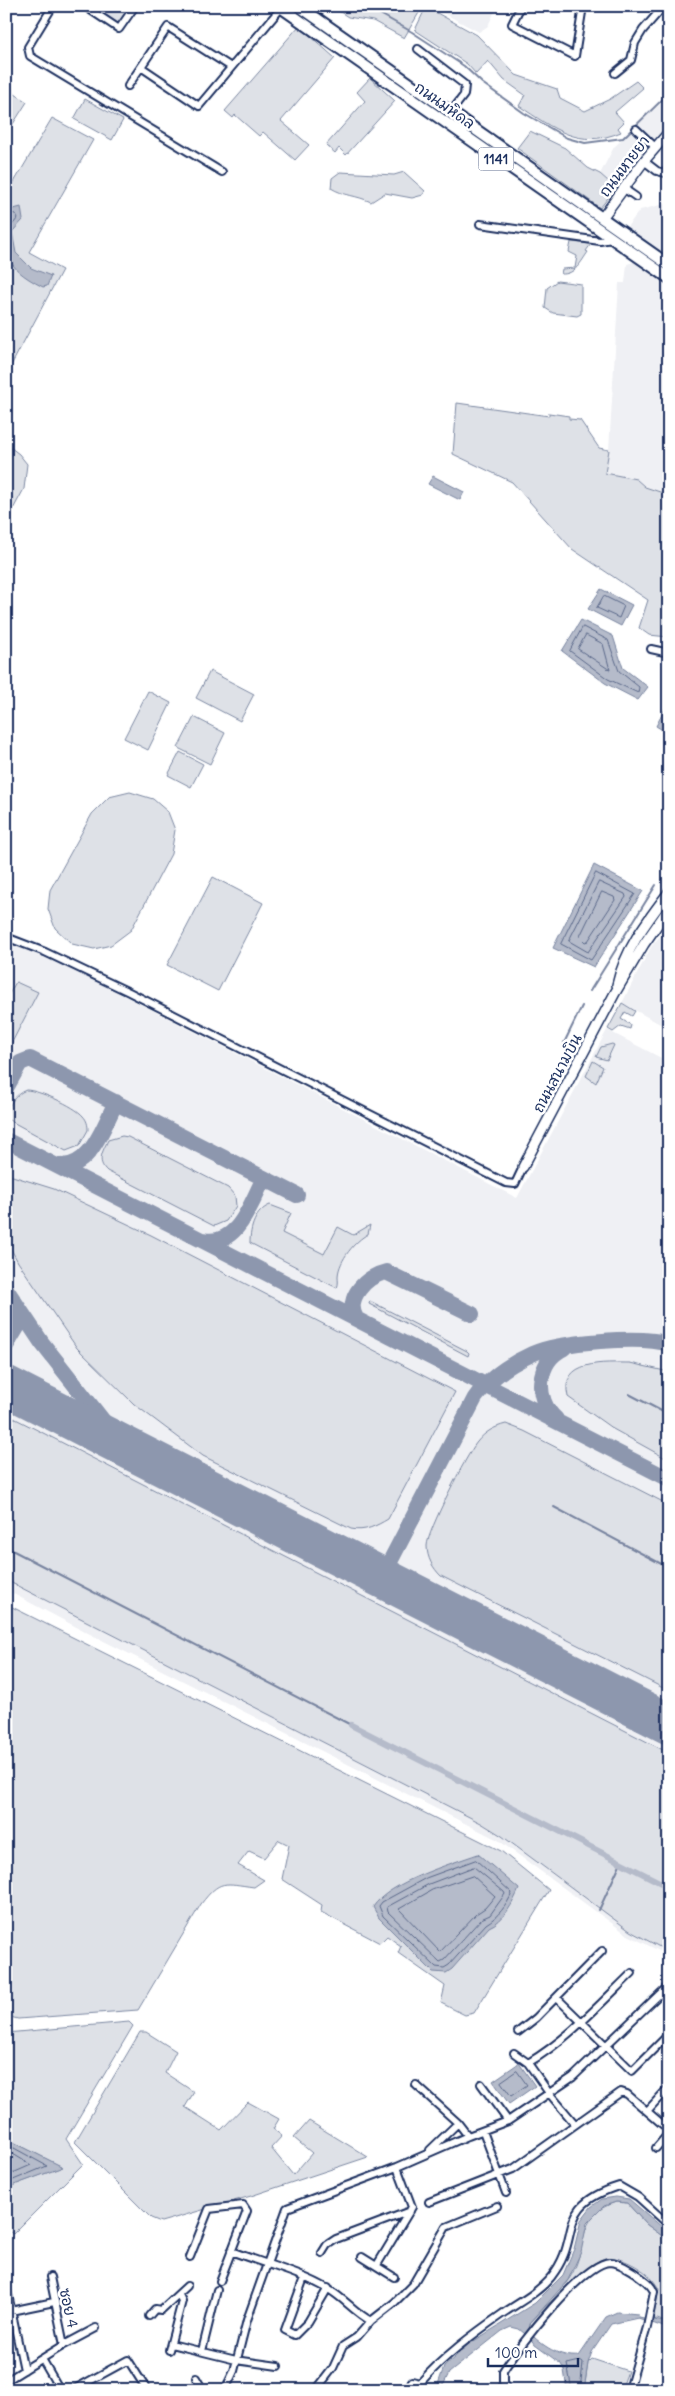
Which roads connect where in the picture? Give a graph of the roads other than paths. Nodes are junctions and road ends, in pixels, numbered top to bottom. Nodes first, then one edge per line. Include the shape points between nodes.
1 (53, 6) edge
2 (135, 6) edge
3 (299, 6) edge
4 (521, 6) edge
5 (583, 6) edge
6 (664, 6) edge
7 (86, 7) edge
8 (280, 7) edge
9 (418, 49) dead end
10 (372, 57) junction
11 (365, 66) junction
12 (141, 67) junction
13 (231, 67) junction
14 (615, 73) dead end
15 (128, 86) dead end
16 (451, 112) junction
17 (636, 129) dead end
18 (669, 132) edge
19 (654, 147) junction
20 (644, 161) junction
21 (222, 172) dead end
22 (669, 174) edge
23 (624, 188) junction
24 (636, 197) dead end
25 (602, 218) junction
26 (480, 224) dead end
27 (612, 239) junction
28 (669, 265) edge
29 (669, 278) edge
30 (651, 649) dead end
31 (669, 653) edge
32 (669, 892) edge
33 (669, 908) edge
34 (6, 937) edge
35 (615, 993) junction
36 (523, 1167) joint
37 (602, 1951) dead end
38 (632, 1973) dead end
39 (666, 1988) dead end
40 (557, 1998) junction
41 (581, 2022) junction
42 (518, 2032) dead end
43 (669, 2034) edge
44 (607, 2047) junction
45 (514, 2053) dead end
46 (528, 2063) junction
47 (481, 2084) dead end
48 (416, 2085) dead end
49 (669, 2087) edge
50 (549, 2094) junction
51 (648, 2110) junction
52 (508, 2122) junction
53 (458, 2124) junction
54 (576, 2124) junction
55 (669, 2130) edge
56 (483, 2131) junction
57 (669, 2134) edge
58 (468, 2136) junction
59 (656, 2148) dead end
60 (426, 2154) junction
61 (397, 2167) junction
62 (499, 2175) junction
63 (506, 2193) dead end
64 (429, 2202) dead end
65 (497, 2206) dead end
66 (410, 2211) junction
67 (669, 2225) edge
68 (231, 2252) junction
69 (322, 2253) dead end
70 (190, 2257) dead end
71 (362, 2257) dead end
72 (267, 2265) junction
73 (377, 2266) junction
74 (394, 2276) dead end
75 (50, 2277) dead end
76 (304, 2278) junction
77 (220, 2281) dead end
78 (6, 2285) edge
79 (187, 2286) dead end
80 (328, 2288) junction
81 (217, 2290) dead end
82 (179, 2295) junction
83 (54, 2302) junction
84 (9, 2312) edge
85 (149, 2316) dead end
86 (371, 2321) junction
87 (96, 2328) dead end
88 (64, 2345) junction
89 (202, 2351) junction
90 (42, 2359) junction
91 (236, 2360) junction
92 (278, 2366) dead end
93 (24, 2370) junction
94 (196, 2378) dead end
95 (6, 2381) edge
96 (420, 2386) edge
97 (408, 2389) edge
98 (60, 2390) edge
99 (73, 2390) edge
100 (147, 2390) edge
101 (203, 2390) edge
102 (225, 2390) edge
103 (316, 2390) edge
104 (507, 2390) edge
105 (628, 2390) edge

1 - 21 street via 28,47 30,56
2 - 7 street via 119,29
3 - 10 main road, ถนนมหิดล / 1141
4 - 5 street via 512,24 574,56
6 - 14 street via 635,43 631,60
8 - 11 main road, ถนนมหิดล / 1141
8 - 13 street
9 - 16 street via 465,86 464,95
10 - 11 main road
10 - 16 main road, ถนนมหิดล / 1141
11 - 27 main road, ถนนมหิดล / 1141
12 - 13 street via 199,106
12 - 13 street via 168,27
12 - 15 street
16 - 25 main road, ถนนมหิดล / 1141
17 - 19 street
18 - 19 main road, ถนนหายยา
19 - 20 main road, ถนนหายยา
20 - 22 street via 657,171
20 - 23 main road, ถนนหายยา
23 - 24 street
23 - 25 main road, ถนนหายยา
25 - 28 main road, ถนนมหิดล / 1141
26 - 27 street via 600,241
27 - 29 main road, ถนนมหิดล / 1141
30 - 31 street
32 - 35 main road, ถนนสนามบิน via 629,950
33 - 35 main road, ถนนสนามบิน
34 - 36 street via 129,992 506,1184 515,1184
35 - 36 main road, ถนนสนามบิน
37 - 40 street
38 - 41 street
39 - 44 street
40 - 41 street
40 - 42 street
41 - 44 street
41 - 46 street via 550,2050
43 - 44 street via 632,2070
44 - 50 street
45 - 46 street
46 - 50 street
47 - 52 street
48 - 53 street
49 - 51 street
50 - 52 street
50 - 54 street
51 - 54 street via 621,2092
51 - 55 street
52 - 56 street
53 - 58 street
53 - 60 street
54 - 62 street
56 - 58 street
56 - 62 street
57 - 59 street
58 - 60 street
60 - 61 street
61 - 66 street via 412,2207
61 - 72 street via 287,2208
62 - 63 street
62 - 64 street
65 - 86 street via 446,2227 413,2284
66 - 69 street via 331,2242
66 - 73 street
67 - 96 street via 638,2196 619,2186 593,2195 580,2206 561,2264 550,2279 459,2343
68 - 70 street via 247,2211 243,2204 209,2209
68 - 72 street
68 - 77 street
71 - 73 street
72 - 76 street
72 - 91 street
73 - 74 street
75 - 83 street, ซอย 4
76 - 80 street
76 - 80 street via 285,2330 296,2335 308,2322
78 - 84 street
79 - 82 street
80 - 86 street
81 - 89 street
82 - 85 street
82 - 89 street via 182,2301 170,2347
83 - 84 street
83 - 88 street, ซอย 4
84 - 93 street
86 - 103 street via 357,2337 343,2346 333,2368
87 - 88 street
88 - 90 street
89 - 91 street
90 - 93 street
90 - 98 street
91 - 92 street
91 - 102 street
93 - 95 street
94 - 101 street
96 - 97 street via 412,2381
99 - 100 street via 128,2360
104 - 105 street via 502,2371 534,2330 565,2293 593,2268 611,2262 626,2267 649,2283 654,2292

